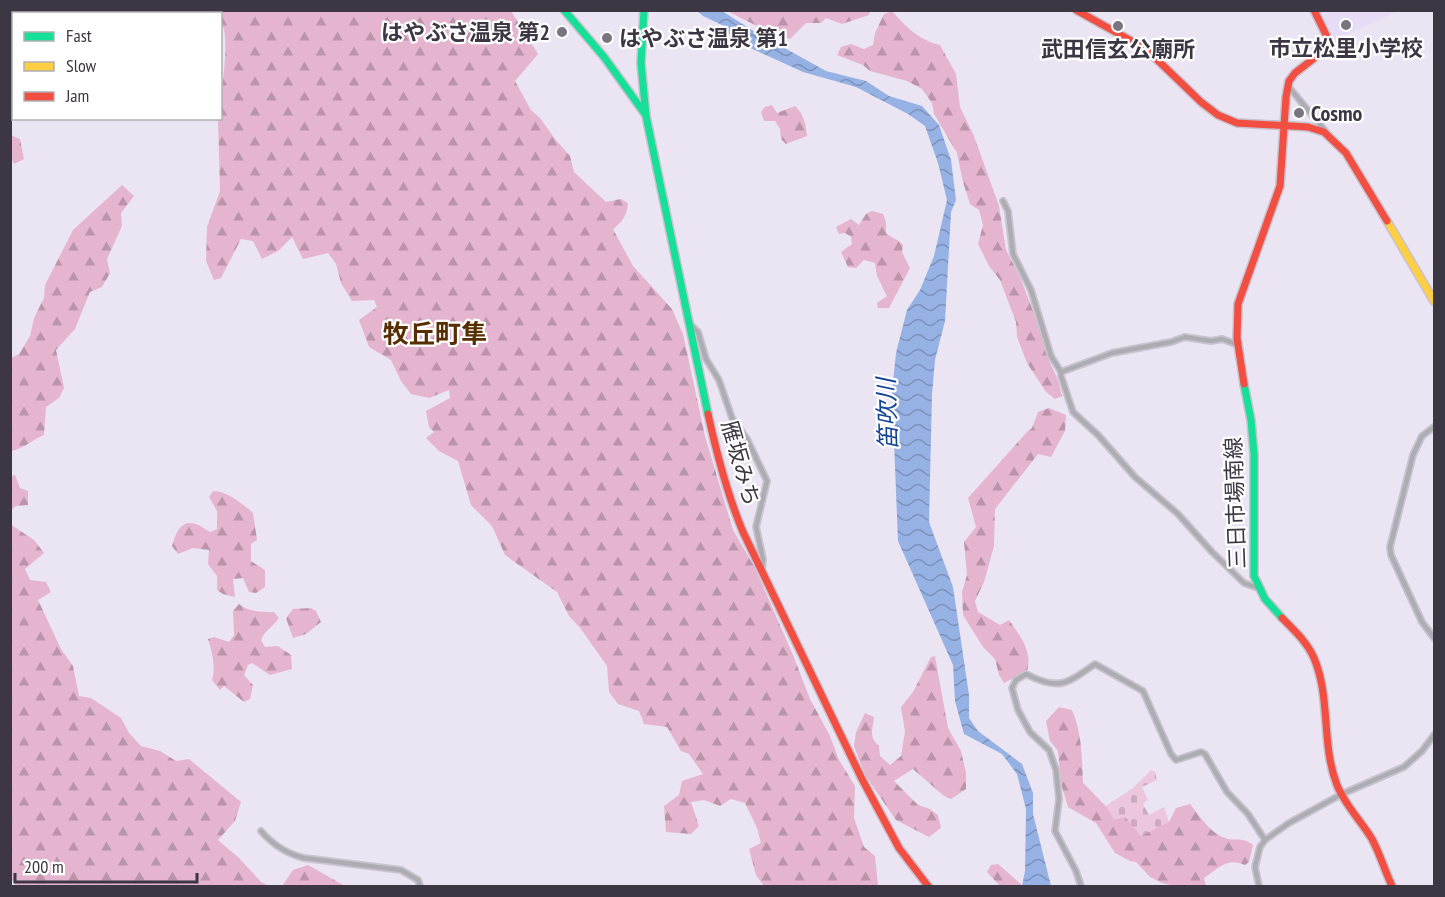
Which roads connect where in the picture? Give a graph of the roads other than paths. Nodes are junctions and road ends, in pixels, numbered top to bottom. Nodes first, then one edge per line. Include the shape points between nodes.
1 (564, 10) edge
2 (644, 10) edge
3 (1076, 10) edge
4 (1314, 10) edge
5 (1288, 86) junction
6 (646, 116) junction
7 (1285, 126) junction
8 (1330, 136) junction
9 (1003, 201) dead end
10 (1434, 301) edge
11 (689, 322) junction
12 (1236, 344) junction
13 (1061, 372) junction
14 (1434, 427) edge
15 (761, 572) junction
16 (1258, 588) junction
17 (1434, 638) edge
18 (1434, 735) edge
19 (1342, 794) junction
20 (261, 831) dead end
21 (1265, 840) junction
22 (420, 886) edge
23 (928, 886) edge
24 (1081, 886) edge
25 (1259, 886) edge
26 (1392, 886) edge

1 - 6 main road
2 - 6 main road, 雁坂みち via 640,72
3 - 7 main road via 1146,49 1218,115 1237,123
4 - 5 main road via 1330,43 1295,73
5 - 7 main road, 三日市場南線
5 - 8 street
6 - 11 main road, 雁坂みち
7 - 8 main road via 1317,129
7 - 12 main road, 三日市場南線 via 1280,186 1238,304
8 - 10 main road via 1353,165
9 - 13 street via 1008,211 1013,254 1031,290 1051,356
11 - 15 main road, 雁坂みち via 723,474
11 - 15 street via 698,332 732,418 767,481 756,527 763,559
12 - 13 street via 1222,339 1185,337 1112,353
12 - 16 main road, 三日市場南線 via 1252,436 1254,576
13 - 16 street via 1073,412 1135,477 1178,514 1219,560 1244,583
14 - 17 street via 1422,436 1413,455 1390,547 1422,622
15 - 23 main road, 雁坂みち via 876,808
16 - 19 main road, 三日市場南線 via 1304,640 1314,659 1321,679 1334,776
18 - 19 street via 1404,767
19 - 21 street
19 - 26 main road, 三日市場南線 via 1371,840
20 - 22 street via 290,854 401,870 418,880
21 - 24 street via 1227,792 1205,754 1176,760 1171,754 1143,691 1095,664 1070,682 1055,686 1026,674 1012,688 1018,710 1030,732 1049,750 1056,770 1059,799 1055,831
21 - 25 street via 1255,867

